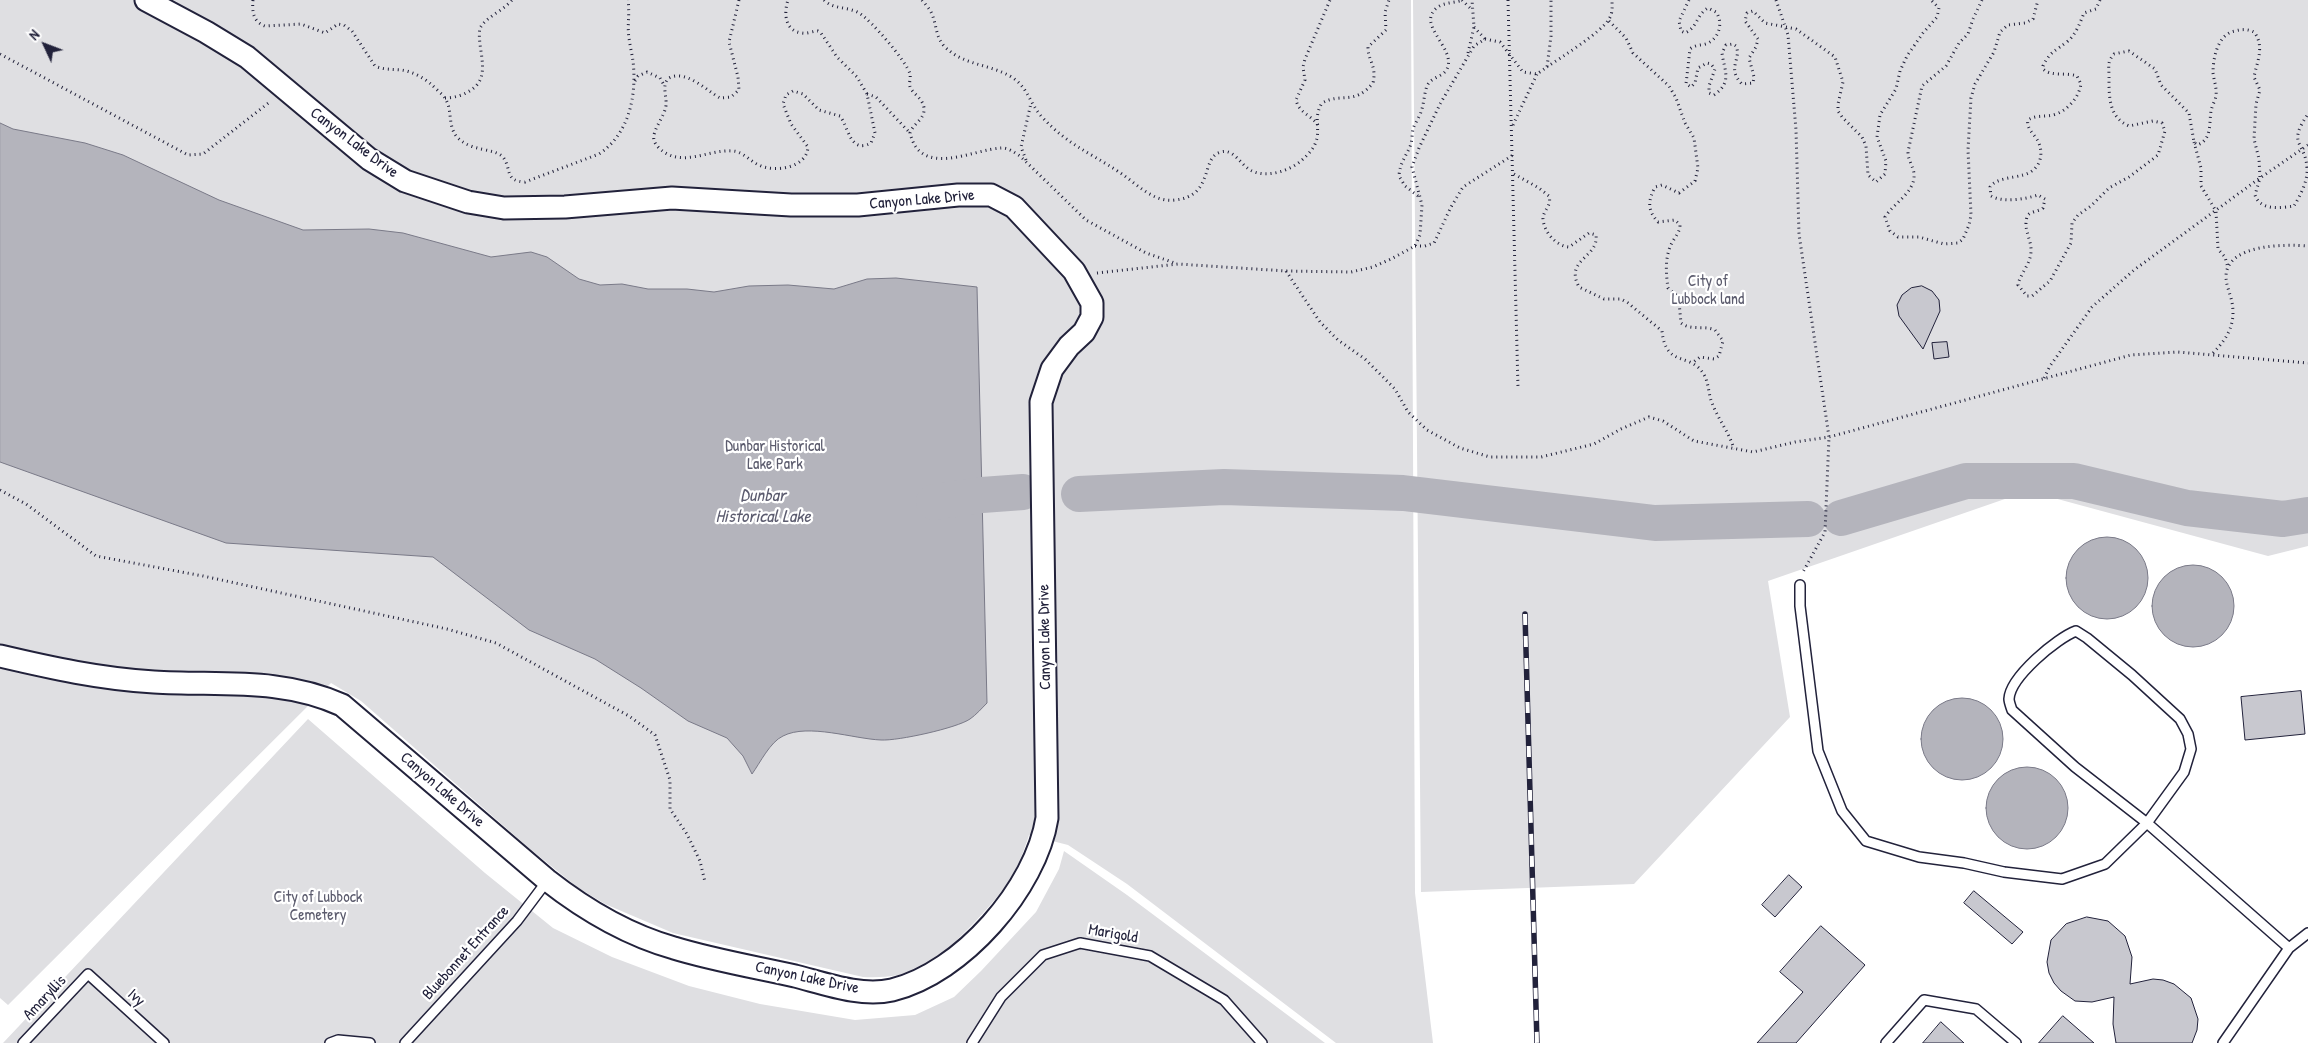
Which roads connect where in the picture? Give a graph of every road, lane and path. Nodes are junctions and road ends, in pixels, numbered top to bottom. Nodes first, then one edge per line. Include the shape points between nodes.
1 (146, 0) edge
2 (253, 0) edge
3 (512, 0) edge
4 (628, 0) edge
5 (738, 0) edge
6 (788, 0) edge
7 (824, 0) edge
8 (922, 0) edge
9 (1330, 0) edge
10 (1389, 0) edge
11 (1462, 0) edge
12 (1472, 0) edge
13 (1508, 0) edge
14 (1551, 0) edge
15 (1612, 0) edge
16 (1689, 0) edge
17 (1776, 0) edge
18 (1930, 0) edge
19 (1982, 0) edge
20 (2038, 0) edge
21 (2100, 0) edge
22 (1471, 9) junction
23 (1609, 21) junction
24 (1785, 26) junction
25 (1474, 27) junction
26 (1485, 39) junction
27 (0, 54) edge
28 (1468, 54) junction
29 (1510, 54) junction
30 (1547, 67) junction
31 (1537, 74) junction
32 (665, 85) junction
33 (633, 86) junction
34 (285, 90) junction
35 (867, 94) junction
36 (445, 98) junction
37 (1031, 103) junction
38 (2308, 114) edge
39 (1512, 125) junction
40 (1318, 126) junction
41 (910, 133) junction
42 (2194, 142) junction
43 (2308, 145) edge
44 (2301, 150) junction
45 (1513, 154) junction
46 (1028, 164) junction
47 (1514, 174) junction
48 (2260, 178) junction
49 (1420, 198) junction
50 (2216, 210) junction
51 (1415, 246) junction
52 (2308, 246) edge
53 (1178, 264) junction
54 (2228, 268) junction
55 (1074, 271) junction
56 (1286, 272) junction
57 (2212, 354) junction
58 (2308, 363) edge
59 (1692, 364) junction
60 (2044, 378) junction
61 (1518, 388) dead end
62 (1829, 437) junction
63 (1734, 448) junction
64 (0, 490) edge
65 (1800, 585) joint
66 (0, 656) edge
67 (2147, 824) junction
68 (547, 880) junction
69 (706, 882) dead end
70 (2308, 933) edge
71 (2289, 948) junction
72 (88, 974) joint
73 (24, 1043) edge
74 (164, 1043) edge
75 (330, 1043) edge
76 (370, 1043) edge
77 (405, 1043) edge
78 (972, 1043) edge
79 (1262, 1043) edge
80 (1886, 1043) edge
81 (2016, 1043) edge
82 (2223, 1043) edge

1 - 34 street, Canyon Lake Drive via 247,57
2 - 36 path via 255,18 265,26 300,24 325,33 338,24 344,25 352,31 375,66 412,73
3 - 36 path via 480,28 480,82 468,92
4 - 33 path
5 - 32 path via 729,42 740,85 737,93 720,98 700,84 677,76 669,78
6 - 35 path via 784,11 787,22 800,33 821,33
7 - 41 path via 836,8 858,12 866,18 883,34 908,69 911,88 925,109
8 - 37 path via 931,12 939,39 947,49 965,60 1011,77 1022,85
9 - 40 path via 1305,59 1305,80 1296,100 1297,106 1314,118
10 - 40 path via 1385,12 1386,30 1368,47 1375,68 1373,83 1360,95 1322,103
11 - 22 path
11 - 49 path via 1439,6 1430,20 1446,51 1447,70 1427,86 1421,114 1399,176 1405,186
12 - 22 path
13 - 29 path
14 - 30 path
15 - 23 path
16 - 24 path via 1679,22 1681,30 1690,32 1708,8 1718,15 1720,26 1708,43 1694,45 1690,49 1686,84 1692,87 1698,68 1711,64 1714,69 1708,90 1714,95 1725,81 1727,70 1722,53 1726,45 1733,44 1738,50 1734,67 1739,82 1753,83 1749,58 1758,39 1745,21 1747,13 1753,12 1765,23
17 - 24 path
18 - 24 path via 1939,8 1937,17 1907,56 1896,88 1880,115 1877,136 1886,161 1884,174 1876,182 1868,175 1866,146 1862,138 1838,111 1843,82 1835,57 1805,34
19 - 20 path via 1968,34 1946,66 1922,86 1908,152 1914,182 1885,217 1890,231 1898,237 1913,236 1951,244 1958,243 1967,232 1971,214 1968,150 1971,98 1975,84 1994,52 2000,32 2008,25 2032,19
21 - 42 path via 2096,9 2084,13 2076,32 2054,50 2043,66 2049,74 2077,76 2081,84 2069,106 2057,114 2028,120 2040,148 2038,167 2033,172 1990,187 1991,196 1999,199 2038,195 2045,199 2043,208 2029,213 2027,218 2026,232 2031,254 2019,281 2022,293 2032,296 2050,281 2071,243 2072,223 2078,215 2109,188 2154,160 2160,151 2164,125 2156,121 2129,126 2120,120 2111,106 2108,62 2114,54 2129,51 2155,69 2161,84 2190,117
22 - 25 path
23 - 30 path
23 - 59 path via 1626,38 1638,58 1669,86 1694,138 1698,168 1695,181 1679,193 1662,185 1655,187 1648,207 1658,222 1675,220 1680,225 1669,250 1666,272 1668,288 1679,302 1681,323 1692,328 1702,326 1715,330 1723,341 1719,356 1714,359 1700,357
24 - 62 path via 1796,130 1799,234
25 - 26 path
25 - 28 path
26 - 28 path via 1478,41
26 - 29 path via 1500,42
27 - 34 path via 188,156 203,154
28 - 49 path via 1440,104 1412,167
29 - 31 path via 1523,72
29 - 39 path
30 - 31 path
31 - 39 path
32 - 33 path via 660,78 648,72 638,76
32 - 35 path via 666,105 654,133 654,140 661,150 690,158 733,151 758,165 771,168 799,163 808,151 784,111 784,99 789,93 798,91 819,110 840,116 852,141 862,146 871,144 875,133
33 - 36 path via 630,111 610,147 525,182 516,182 510,176 503,157 496,152 468,146 457,137
34 - 55 street, Canyon Lake Drive via 369,158 405,182 468,202 504,208 565,207 672,198 791,205 858,205 958,195 992,195 1014,207
35 - 41 path via 876,97
37 - 40 path via 1065,140 1152,196 1173,201 1200,189 1210,162 1220,152 1232,153 1251,171 1258,173 1291,168 1317,144
37 - 46 path via 1021,147
38 - 44 path via 2297,134
39 - 45 path
41 - 46 path via 916,147 932,157 968,156 1003,148
42 - 48 path via 2197,145 2203,141 2210,128 2216,97 2213,72 2218,46 2228,33 2251,30 2258,37 2260,49 2259,65 2254,75 2260,90 2254,139
42 - 50 path via 2201,168 2201,186
43 - 44 path
44 - 48 path
44 - 48 path via 2306,160 2306,176 2294,206 2270,207 2260,203 2255,195
45 - 47 path
45 - 51 path via 1463,187 1434,242
46 - 53 path via 1086,220 1146,253
47 - 59 path via 1549,196 1550,204 1543,221 1555,241 1569,247 1589,233 1596,235 1595,245 1576,268 1575,280 1579,287 1604,299 1628,303 1662,331 1663,342 1669,352
47 - 61 path
48 - 50 path
49 - 51 path via 1422,222
50 - 54 path via 2218,249
50 - 60 path via 2134,270 2092,307
51 - 56 path via 1373,267 1351,272
52 - 54 path via 2271,245 2259,248 2236,257
53 - 55 path via 1096,273
53 - 56 path
54 - 57 path via 2226,282 2234,318 2227,337
55 - 68 street, Canyon Lake Drive via 1092,303 1092,317 1084,332 1052,369 1041,402 1045,834 1014,896 992,922 951,963 924,979 892,990 853,990 672,948 599,916
56 - 63 path via 1320,322 1395,389 1408,412 1427,430 1460,448 1490,457 1541,457 1594,444 1649,417 1663,421 1694,441
57 - 58 path
57 - 60 path via 2177,352 2131,356
59 - 63 path via 1704,374 1711,401
60 - 62 path
62 - 63 path via 1753,452
62 - 65 path via 1825,532 1809,560
64 - 69 path via 26,504 96,556 447,629 496,643 629,716 655,735 670,780 670,809 700,860
65 - 67 lane via 1818,751 1842,811 1866,841 1919,857 2062,879 2105,864
66 - 68 street, Canyon Lake Drive via 76,674 302,690 342,704
67 - 67 lane via 2184,772 2192,749 2188,734 2180,719 2088,638 2076,631 2065,635 2042,653 2012,688 2009,698 2012,710 2075,767
67 - 71 lane
68 - 77 lane, Bluebonnet Entrance via 517,920
70 - 71 lane
71 - 82 lane
72 - 73 lane, Amaryllis
72 - 74 lane, Ivy
75 - 76 lane via 338,1040
78 - 79 lane, Marigold via 1001,997 1044,955 1080,942 1150,956 1224,1000
80 - 81 lane via 1924,1000 1976,1009

